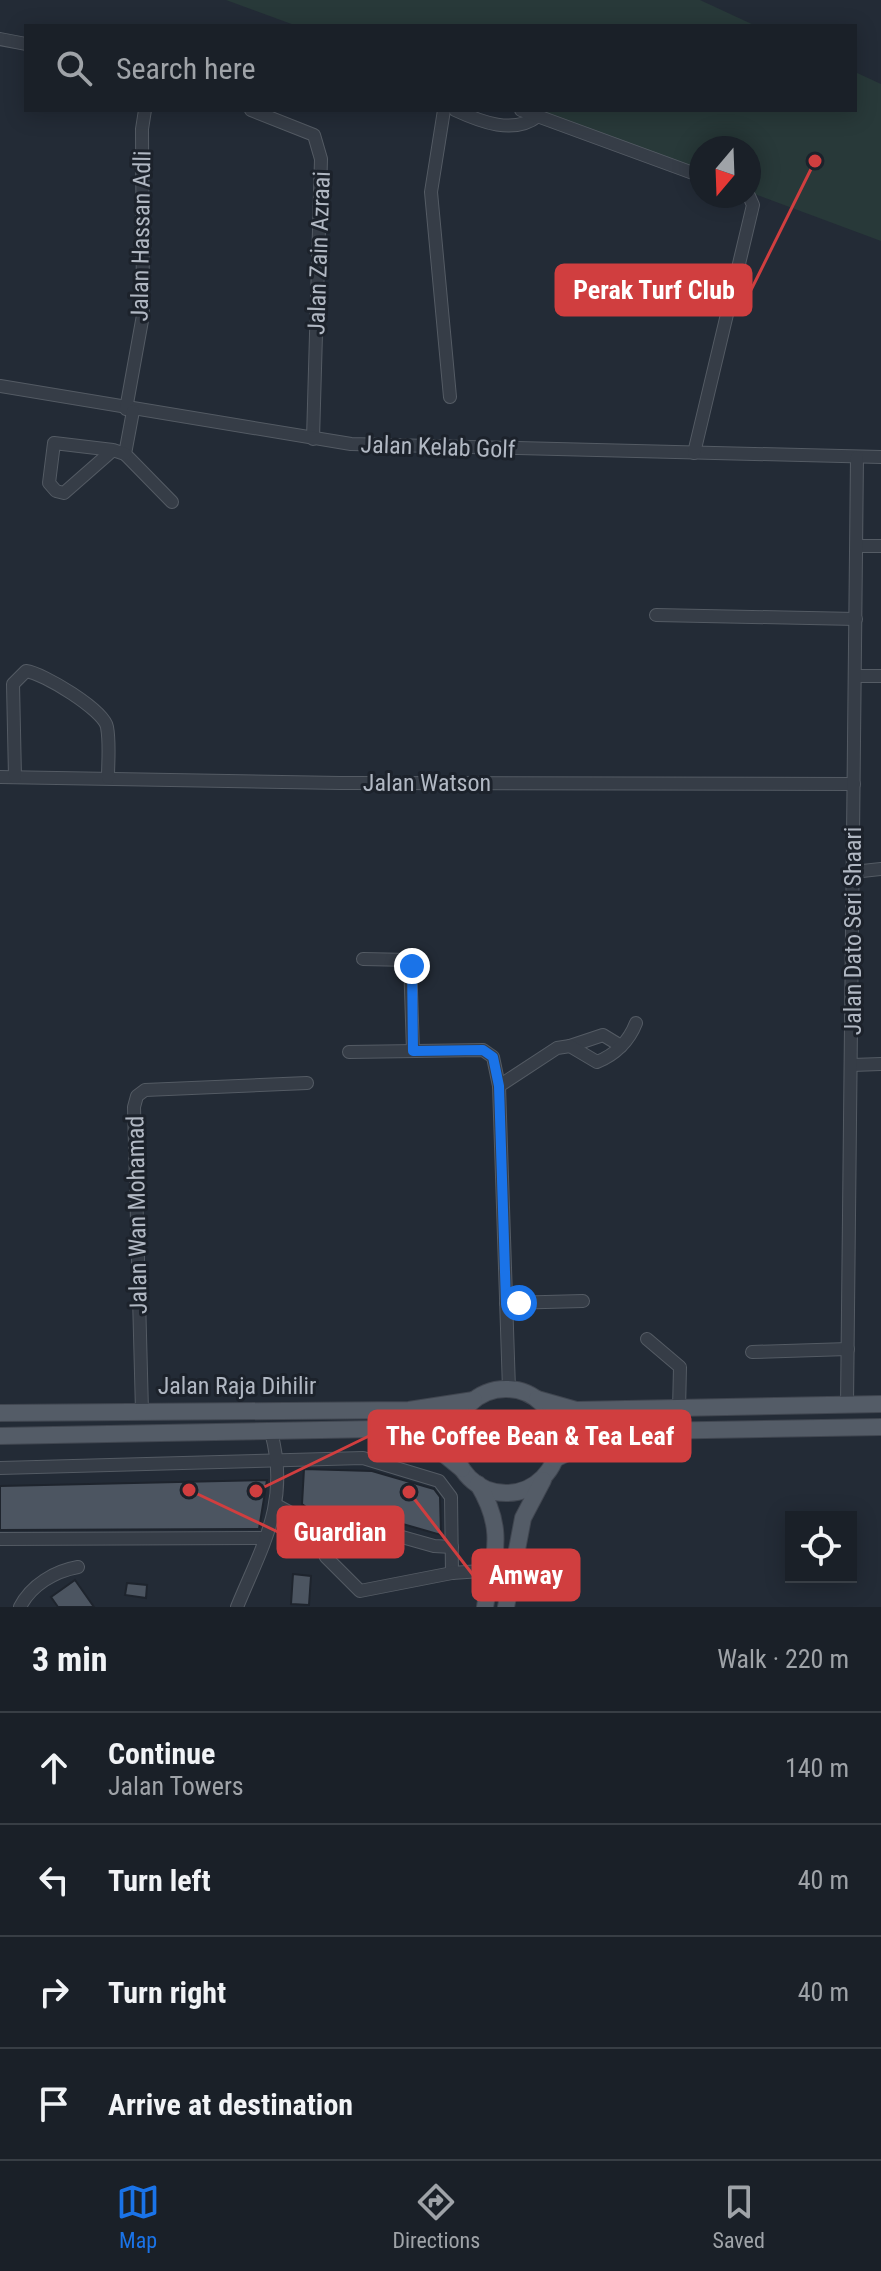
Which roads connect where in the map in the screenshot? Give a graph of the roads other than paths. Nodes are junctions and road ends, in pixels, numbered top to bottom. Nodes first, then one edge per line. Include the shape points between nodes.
1 (0, 39) edge
2 (24, 44) edge
3 (145, 112) edge
4 (256, 112) edge
5 (444, 112) edge
6 (461, 112) edge
7 (527, 112) edge
8 (538, 116) junction
9 (689, 172) edge
10 (752, 208) edge
11 (0, 386) edge
12 (450, 397) dead end
13 (130, 410) junction
14 (313, 439) junction
15 (119, 452) junction
16 (694, 453) junction
17 (857, 457) junction
18 (881, 457) edge
19 (172, 502) dead end
20 (857, 546) junction
21 (881, 546) edge
22 (656, 615) dead end
23 (856, 619) junction
24 (855, 676) junction
25 (881, 676) edge
26 (0, 777) edge
27 (15, 777) junction
28 (108, 778) junction
29 (854, 784) junction
30 (881, 869) edge
31 (853, 872) junction
32 (363, 959) dead end
33 (636, 1023) dead end
34 (570, 1046) junction
35 (621, 1046) junction
36 (413, 1051) junction
37 (349, 1052) dead end
38 (881, 1064) edge
39 (852, 1065) junction
40 (307, 1083) dead end
41 (499, 1086) junction
42 (583, 1301) dead end
43 (506, 1303) junction
44 (647, 1339) dead end
45 (848, 1349) junction
46 (752, 1352) dead end
47 (509, 1389) junction
48 (537, 1399) junction
49 (474, 1400) junction
50 (881, 1404) edge
51 (847, 1405) junction
52 (679, 1410) junction
53 (142, 1411) junction
54 (0, 1413) edge
55 (881, 1427) edge
56 (271, 1432) junction
57 (0, 1436) edge
58 (278, 1459) junction
59 (555, 1459) junction
60 (0, 1468) edge
61 (462, 1469) junction
62 (546, 1475) junction
63 (478, 1484) junction
64 (278, 1506) junction
65 (311, 1524) junction
66 (265, 1538) junction
67 (0, 1539) edge
68 (452, 1547) junction
69 (493, 1558) junction
70 (78, 1567) dead end
71 (452, 1573) junction
72 (489, 1584) junction
73 (20, 1607) edge
74 (237, 1607) edge
75 (485, 1607) edge
76 (506, 1607) edge

1 - 2 street
3 - 13 street, Jalan Hassan Adli via 143,315
4 - 14 street, Jalan Zain Azraai via 314,135 321,159
5 - 12 street via 431,192
6 - 8 street via 511,128
7 - 8 street
8 - 9 street
10 - 16 street
11 - 13 street, Jalan Kelab Golf
13 - 14 street, Jalan Kelab Golf
13 - 15 street, Jalan Hassan Adli
14 - 16 street, Jalan Kelab Golf via 446,449
15 - 15 street via 64,493 49,483 54,443
15 - 19 street
16 - 17 street, Jalan Kelab Golf
17 - 18 street, Jalan Kelab Golf
17 - 20 street, Jalan Dato Seri Shaari
20 - 21 street
20 - 23 street, Jalan Dato Seri Shaari
22 - 23 street
23 - 24 street, Jalan Dato Seri Shaari
24 - 25 street
24 - 29 street, Jalan Dato Seri Shaari
26 - 27 street, Jalan Watson
27 - 28 street, Jalan Watson
27 - 28 street via 13,684 26,671 100,713 107,725
28 - 29 street, Jalan Watson
29 - 31 street, Jalan Dato Seri Shaari
30 - 31 street
31 - 39 street, Jalan Dato Seri Shaari
32 - 36 street via 410,960
33 - 35 street
34 - 35 street via 603,1035
34 - 35 street via 597,1062
34 - 41 street via 557,1048
36 - 37 street
36 - 41 street via 490,1052
38 - 39 street
39 - 45 street, Jalan Dato Seri Shaari
40 - 53 street, Jalan Wan Mohamad via 145,1090 137,1096
41 - 43 street
42 - 43 street
43 - 47 street
44 - 52 street via 680,1367
45 - 46 street
45 - 51 street, Jalan Dato Seri Shaari
47 - 48 main road
47 - 49 main road
48 - 52 main road via 576,1410
48 - 59 main road via 556,1426
49 - 53 main road, Jalan Raja Dihilir via 409,1410
49 - 61 main road via 456,1425 454,1440
50 - 51 main road
51 - 52 main road
53 - 54 main road, Jalan Raja Dihilir
55 - 59 main road via 648,1431 600,1437
56 - 57 main road, Jalan Raja Dihilir
56 - 58 street
56 - 61 main road, Jalan Raja Dihilir via 403,1432 424,1438
58 - 60 street
58 - 64 street
58 - 68 street via 363,1458 439,1481 451,1497
59 - 62 main road
61 - 63 main road
62 - 63 main road via 521,1491 491,1491
62 - 76 main road via 523,1518
63 - 69 main road via 496,1519
64 - 65 street
64 - 66 street
65 - 68 street via 363,1526
65 - 71 street via 326,1557 360,1591
66 - 67 street
66 - 74 street
68 - 71 street
69 - 71 street
69 - 72 main road
70 - 73 street via 58,1570
71 - 72 street via 481,1571
72 - 75 main road

